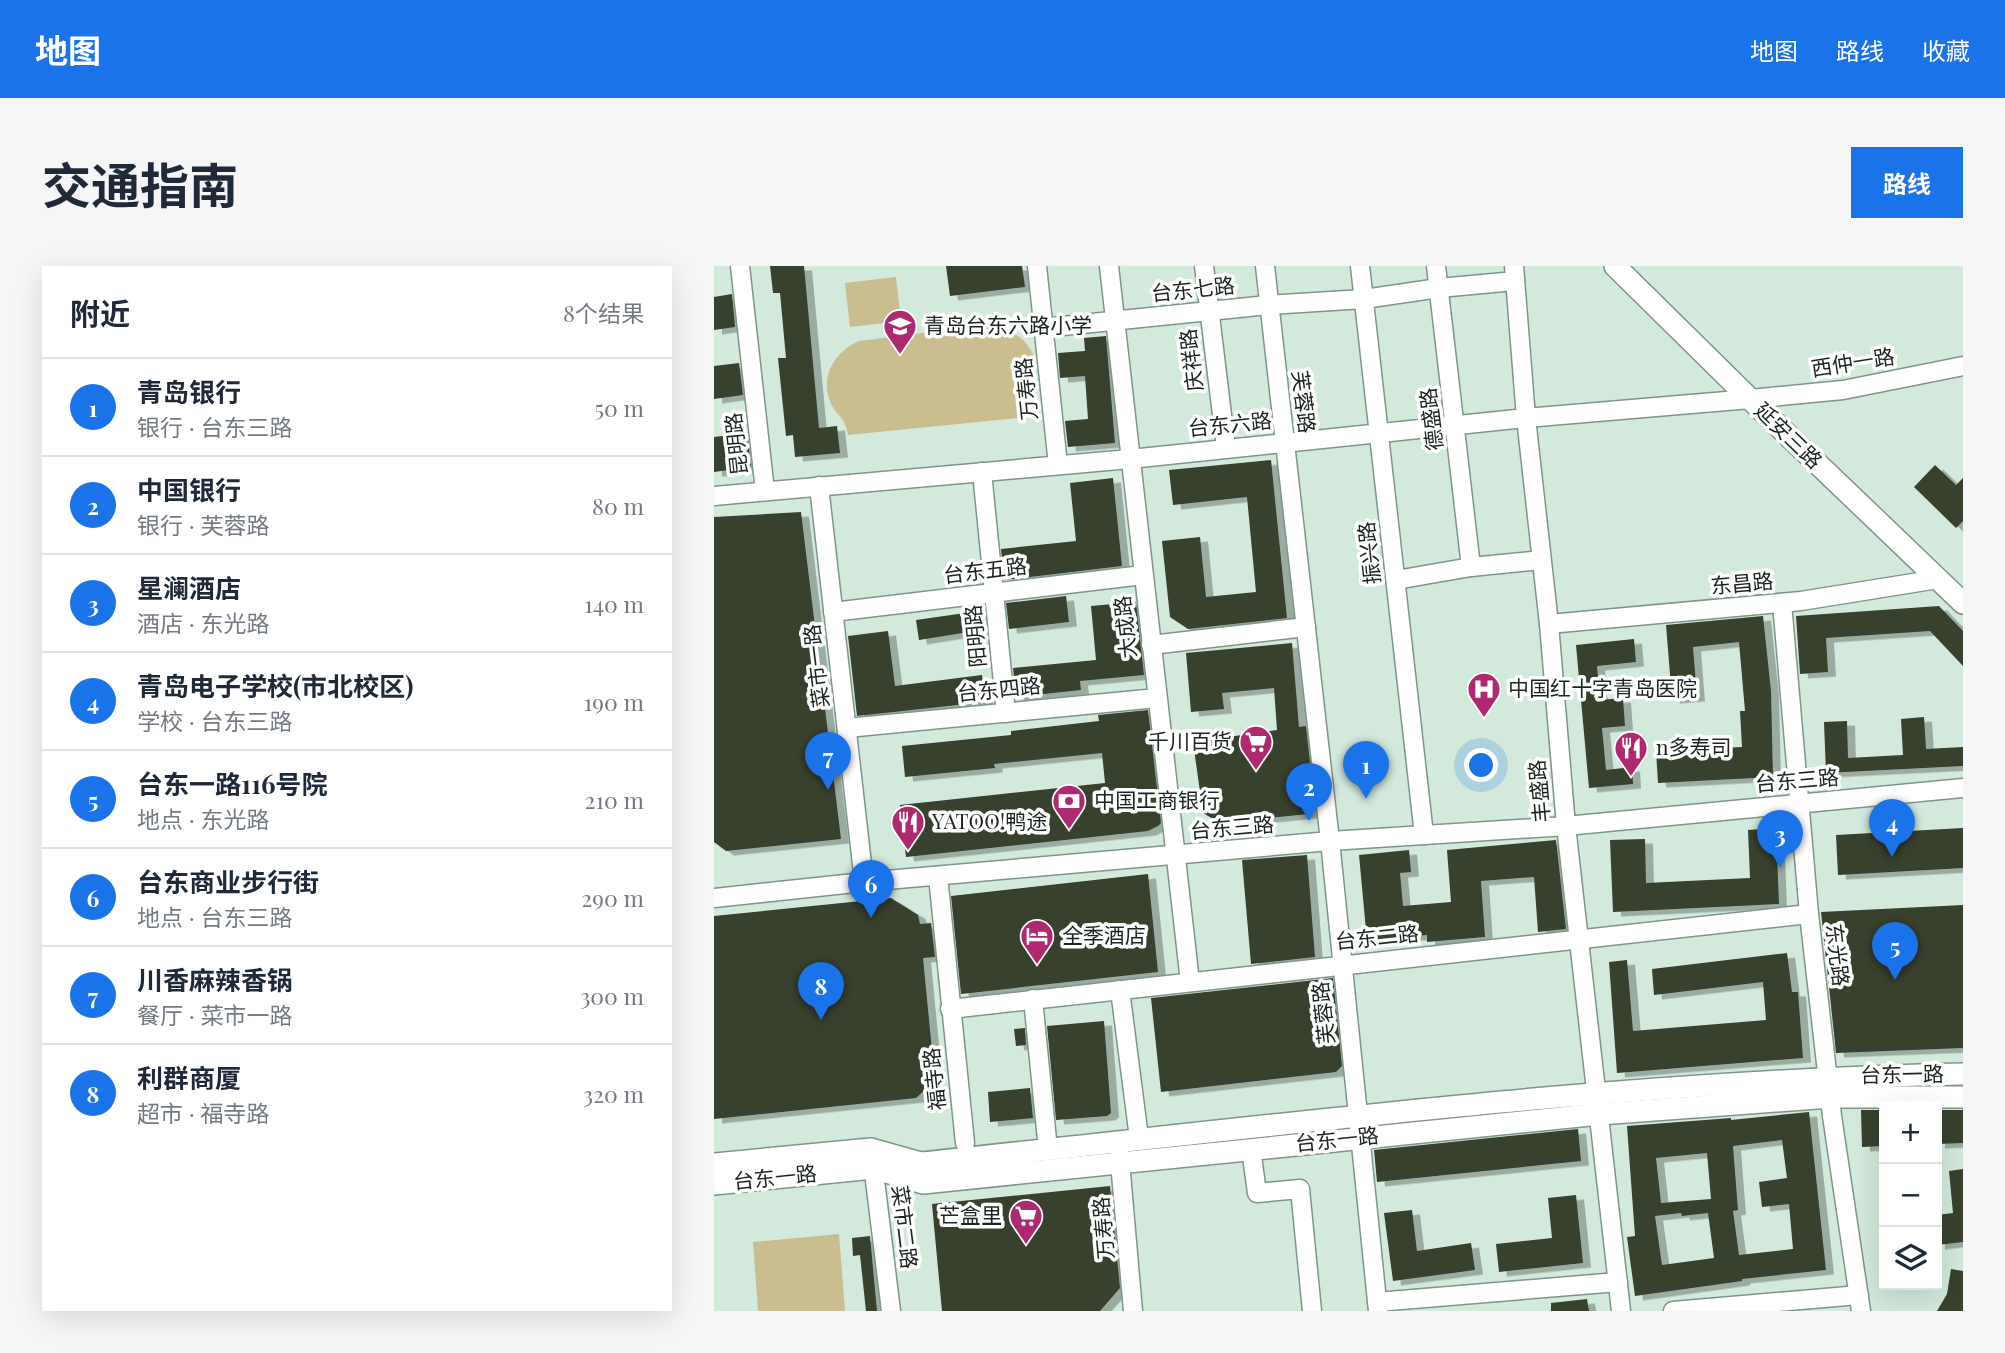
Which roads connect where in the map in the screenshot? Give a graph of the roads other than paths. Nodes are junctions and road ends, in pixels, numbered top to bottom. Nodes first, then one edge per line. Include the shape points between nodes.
1 (740, 266) edge
2 (1037, 266) edge
3 (1109, 266) edge
4 (1204, 266) edge
5 (1265, 266) edge
6 (1360, 266) edge
7 (1436, 266) edge
8 (1615, 266) edge
9 (1515, 273) edge
10 (1439, 288) junction
11 (1364, 299) junction
12 (1268, 305) junction
13 (1209, 311) junction
14 (1115, 321) junction
15 (1043, 328) junction
16 (1963, 366) edge
17 (1750, 400) junction
18 (1526, 418) junction
19 (1456, 425) junction
20 (1380, 433) junction
21 (1285, 442) junction
22 (1226, 449) junction
23 (1130, 459) junction
24 (1058, 465) junction
25 (982, 472) junction
26 (819, 486) junction
27 (765, 491) junction
28 (714, 496) edge
29 (1541, 559) junction
30 (1471, 567) junction
31 (1143, 575) junction
32 (1938, 579) junction
33 (1396, 580) junction
34 (995, 593) junction
35 (1782, 603) junction
36 (1963, 603) edge
37 (833, 612) junction
38 (1549, 624) junction
39 (1306, 627) junction
40 (1151, 645) junction
41 (1157, 698) junction
42 (1006, 713) junction
43 (848, 736) junction
44 (1963, 789) edge
45 (1799, 804) junction
46 (1566, 826) junction
47 (1424, 835) junction
48 (1330, 841) junction
49 (1175, 856) junction
50 (938, 876) junction
51 (864, 882) junction
52 (714, 898) edge
53 (1809, 914) junction
54 (1579, 939) junction
55 (1341, 958) junction
56 (1191, 982) junction
57 (1120, 990) junction
58 (1033, 999) junction
59 (950, 1009) junction
60 (1963, 1074) edge
61 (1830, 1087) junction
62 (1598, 1092) junction
63 (1963, 1097) edge
64 (1600, 1114) junction
65 (1359, 1127) junction
66 (1139, 1138) junction
67 (965, 1143) dead end
68 (1251, 1149) junction
69 (1048, 1150) junction
70 (1119, 1151) junction
71 (872, 1159) junction
72 (714, 1164) edge
73 (714, 1184) edge
74 (1618, 1282) junction
75 (1860, 1303) edge
76 (1378, 1306) edge
77 (891, 1311) edge
78 (1133, 1311) edge
79 (1312, 1311) edge
80 (1622, 1311) edge
81 (1673, 1311) edge

1 - 27 street, 昆明路
2 - 15 street, 万寿路
3 - 14 street, 大成路
4 - 13 street, 庆祥路
5 - 12 street, 芙蓉路
6 - 11 street, 振兴路
7 - 10 street, 德盛路
8 - 17 main road, 延安三路
9 - 10 street, 台东七路
9 - 18 street, 丰盛路
10 - 11 street, 台东七路
10 - 19 street, 德盛路
11 - 12 street, 台东七路
11 - 20 street, 振兴路
12 - 13 street, 台东七路
12 - 21 street, 芙蓉路
13 - 14 street, 台东七路
13 - 22 street, 庆祥路
14 - 15 street, 台东七路
14 - 23 street, 大成路
15 - 24 street, 万寿路
16 - 17 street, 西仲一路 via 1843,390
17 - 18 street, 台东六路
17 - 32 main road, 延安三路
18 - 19 street, 台东六路
18 - 29 street, 丰盛路
19 - 20 street, 台东六路
19 - 30 street, 德盛路
20 - 21 street, 台东六路
20 - 33 street, 振兴路
21 - 22 street, 台东六路
21 - 39 street, 芙蓉路
22 - 23 street, 台东六路
23 - 24 street, 台东六路
23 - 31 street, 大成路
24 - 25 street, 台东六路
25 - 26 street, 台东六路
25 - 34 street, 阳明路
26 - 27 street, 台东六路
26 - 37 street, 菜市一路
27 - 28 street, 台东六路
29 - 30 street
29 - 38 street, 丰盛路
30 - 33 street
31 - 34 street, 台东五路
31 - 40 street, 大成路
32 - 35 street, 东昌路
32 - 36 main road, 延安三路
33 - 47 street, 振兴路
34 - 37 street, 台东五路
34 - 42 street, 阳明路
35 - 38 street, 东昌路
35 - 45 street, 东光路
37 - 43 street, 菜市一路
38 - 46 street, 丰盛路
39 - 40 street
39 - 48 street, 芙蓉路
40 - 41 street, 大成路
41 - 42 street, 台东四路
41 - 49 street, 大成路
42 - 43 street, 台东四路
43 - 51 street, 菜市一路
44 - 45 street, 台东三路
45 - 46 street, 台东三路
45 - 53 street, 东光路
46 - 47 street, 台东三路
46 - 54 street, 丰盛路
47 - 48 street, 台东三路
48 - 49 street, 台东三路
48 - 55 street, 芙蓉路
49 - 50 street, 台东三路
49 - 56 street, 大成路
50 - 51 street, 台东三路
50 - 59 street, 福寺路
51 - 52 street, 台东三路
53 - 54 street, 台东二路
53 - 61 street, 东光路
54 - 55 street, 台东二路
54 - 62 street, 丰盛路
55 - 56 street, 台东二路
55 - 65 street, 芙蓉路
56 - 57 street, 台东二路
57 - 58 street, 台东二路
57 - 66 street
58 - 59 street, 台东二路
58 - 69 street
59 - 67 street, 福寺路
60 - 61 main road, 台东一路
61 - 62 main road, 台东一路
61 - 63 main road, 台东一路
61 - 64 main road, 台东一路
61 - 75 street, 东光路
62 - 64 street, 丰盛路
62 - 65 main road, 台东一路
64 - 65 main road, 台东一路
64 - 74 street, 丰盛路
65 - 66 main road, 台东一路
65 - 68 main road, 台东一路
65 - 76 street, 芙蓉路
66 - 70 main road, 台东一路
68 - 70 main road, 台东一路
68 - 79 street via 1257,1193 1300,1189
69 - 70 main road, 台东一路
69 - 71 main road, 台东一路 via 921,1163
70 - 71 main road, 台东一路 via 923,1183
70 - 78 street, 万寿路
71 - 72 main road, 台东一路
71 - 73 main road, 台东一路
71 - 77 street, 菜市二路
74 - 76 street
74 - 80 street, 丰盛路
75 - 81 street

